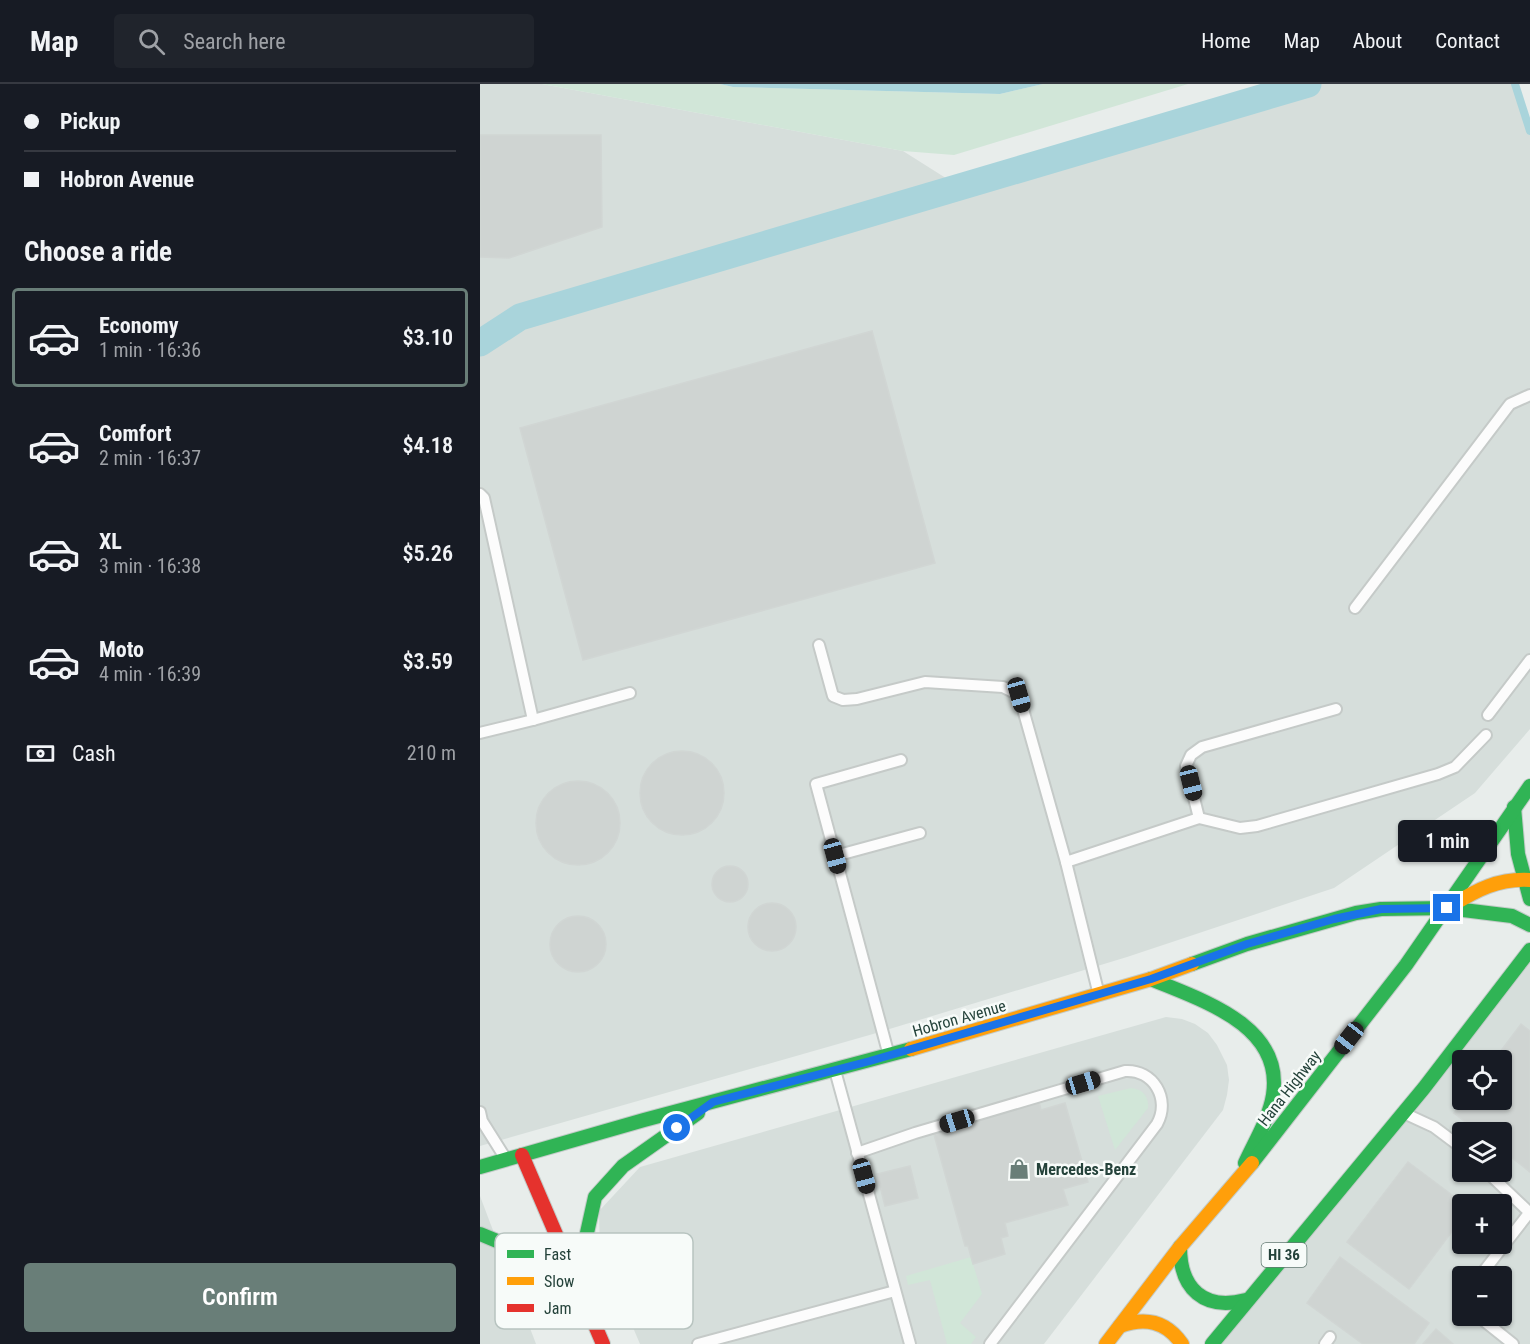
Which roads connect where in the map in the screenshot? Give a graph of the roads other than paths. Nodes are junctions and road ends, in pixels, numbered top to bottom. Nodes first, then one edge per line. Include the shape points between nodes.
1 (1530, 395) edge
2 (480, 494) edge
3 (1355, 608) dead end
4 (819, 645) dead end
5 (1530, 660) edge
6 (630, 693) dead end
7 (1336, 709) dead end
8 (1488, 715) dead end
9 (533, 720) junction
10 (480, 732) edge
11 (1486, 735) dead end
12 (901, 760) dead end
13 (1530, 786) edge
14 (1514, 807) junction
15 (1199, 818) junction
16 (920, 833) dead end
17 (835, 856) junction
18 (1066, 862) junction
19 (1526, 880) edge
20 (1530, 899) edge
21 (1447, 908) junction
22 (1530, 926) edge
23 (1530, 950) edge
24 (1151, 979) junction
25 (1099, 994) junction
26 (889, 1055) junction
27 (835, 1070) junction
28 (713, 1102) junction
29 (480, 1112) edge
30 (1402, 1113) junction
31 (1452, 1140) edge
32 (857, 1153) junction
33 (512, 1161) junction
34 (480, 1167) edge
35 (1497, 1182) edge
36 (1237, 1183) junction
37 (1530, 1213) edge
38 (550, 1233) edge
39 (587, 1233) edge
40 (480, 1234) edge
41 (495, 1240) edge
42 (1180, 1247) junction
43 (1488, 1266) edge
44 (895, 1291) junction
45 (1246, 1299) junction
46 (1120, 1326) junction
47 (1490, 1326) edge
48 (597, 1329) edge
49 (603, 1344) edge
50 (698, 1344) edge
51 (910, 1344) edge
52 (990, 1344) edge
53 (1106, 1344) edge
54 (1182, 1344) edge
55 (1212, 1344) edge
56 (1513, 1344) edge

1 - 3 lane via 1510,404
2 - 9 lane
4 - 18 lane via 833,696 843,700 925,682 1003,687 1019,695
5 - 8 lane
6 - 9 lane
7 - 15 lane via 1202,747 1191,755 1186,766
9 - 10 lane
11 - 15 lane via 1455,767 1438,774 1257,826 1240,828
12 - 17 lane via 816,784
13 - 14 street, Hana Highway
14 - 19 street
14 - 21 street, Hana Highway
15 - 18 lane
16 - 17 lane
17 - 26 lane
18 - 25 lane
19 - 20 street
19 - 21 street via 1498,881
21 - 22 street, Hobron Avenue via 1512,916
21 - 24 street, Hobron Avenue via 1356,913 1247,944
21 - 36 street, Hana Highway
23 - 30 street, HI 36 via 1501,992
24 - 25 street, Hobron Avenue
24 - 36 street via 1235,1016 1250,1028 1266,1052 1272,1071 1272,1100
25 - 26 street, Hobron Avenue
26 - 27 street, Hobron Avenue
27 - 28 street, Hobron Avenue
27 - 32 lane
28 - 33 street, Hobron Avenue
28 - 39 street via 623,1166 595,1197
29 - 33 lane via 482,1121
30 - 31 lane via 1434,1127
30 - 45 street, HI 36
32 - 44 lane
32 - 52 lane via 1125,1071 1144,1075 1156,1085 1162,1108 1155,1127
33 - 34 street, Hobron Avenue
33 - 38 street
35 - 37 lane
36 - 42 street, Hana Highway
37 - 43 lane
40 - 41 street
42 - 45 street via 1181,1269 1195,1292 1220,1304
42 - 46 street, Hana Highway
44 - 50 lane
44 - 51 lane
45 - 55 street, HI 36
46 - 53 street, Hana Highway
46 - 54 street via 1140,1320 1155,1322 1169,1329
47 - 56 lane
48 - 49 street

